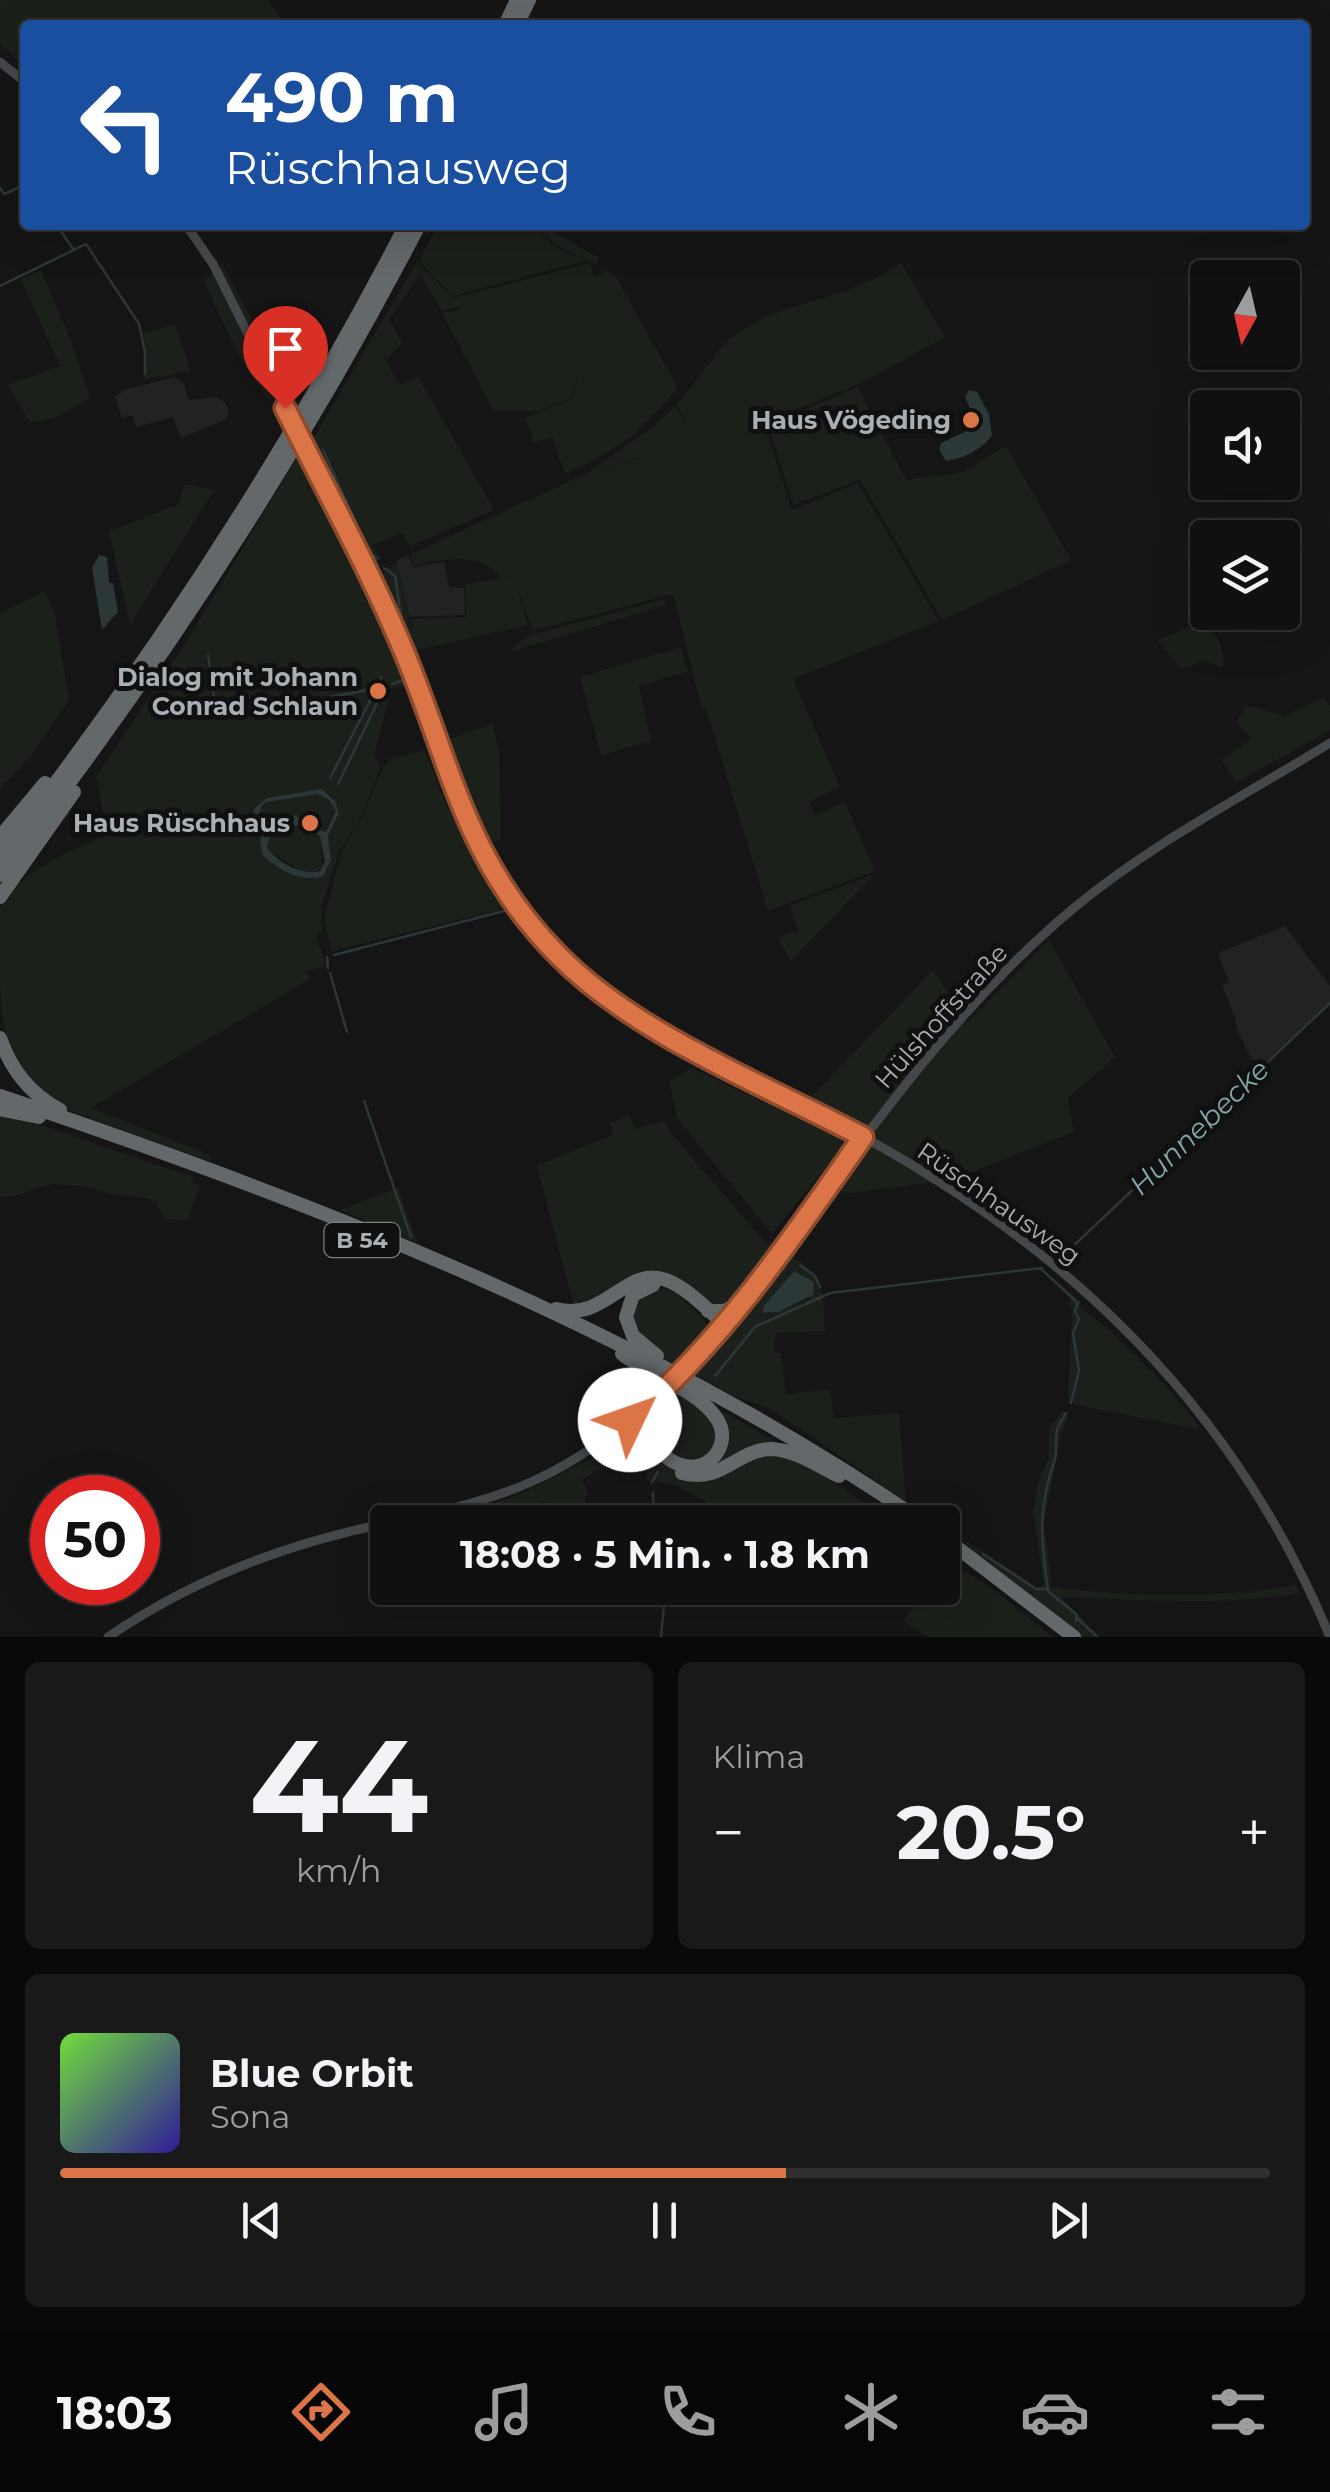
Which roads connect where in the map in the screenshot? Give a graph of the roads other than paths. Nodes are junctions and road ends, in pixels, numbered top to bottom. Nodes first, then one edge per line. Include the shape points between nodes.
1 (0, 62) edge
2 (20, 78) edge
3 (190, 230) edge
4 (403, 230) edge
5 (416, 230) edge
6 (112, 716) junction
7 (1330, 743) edge
8 (0, 838) edge
9 (0, 856) edge
10 (2, 887) edge
11 (0, 1038) edge
12 (0, 1096) edge
13 (0, 1107) edge
14 (91, 1128) junction
15 (863, 1137) junction
16 (209, 1175) junction
17 (471, 1277) junction
18 (738, 1304) junction
19 (708, 1310) junction
20 (721, 1326) junction
21 (622, 1354) junction
22 (724, 1399) junction
23 (627, 1422) junction
24 (643, 1441) junction
25 (593, 1448) junction
26 (842, 1478) junction
27 (470, 1505) edge
28 (884, 1505) edge
29 (897, 1505) edge
30 (370, 1527) edge
31 (960, 1550) edge
32 (960, 1559) edge
33 (108, 1637) edge
34 (1062, 1637) edge
35 (1074, 1637) edge
36 (1330, 1637) edge

1 - 2 main road
3 - 15 main road, Rüschhausweg, bridge via 214,264 405,654 464,816 520,910 558,956 619,1006
4 - 6 highway via 304,410
5 - 6 highway via 314,416 206,590
6 - 8 highway via 94,722
6 - 9 highway
6 - 10 highway via 118,726
7 - 15 main road, Hülshoffstraße via 1170,838 1072,910 970,1008
11 - 14 highway via 35,1094
12 - 14 highway, B 54
13 - 16 highway, B 54
14 - 16 highway, B 54
15 - 18 main road, Hülshoffstraße
15 - 36 main road, Rüschhausweg via 1019,1236 1145,1348 1256,1492
16 - 17 highway, B 54
16 - 21 highway, B 54
17 - 19 highway via 572,1312 655,1278
17 - 22 highway, B 54
18 - 19 highway
18 - 20 main road, Hülshoffstraße
19 - 20 highway
20 - 22 highway via 667,1286 642,1288 626,1308 628,1327 642,1345
20 - 23 main road, Hülshoffstraße, bridge
21 - 23 highway via 711,1412 722,1444 706,1464 682,1466
21 - 26 highway, B 54
22 - 29 highway, B 54
23 - 24 highway
23 - 25 main road, Hülshoffstraße
24 - 25 highway via 625,1436
24 - 26 highway via 692,1476 770,1449
25 - 27 main road, Hülshoffstraße via 546,1476
26 - 28 highway, B 54
30 - 33 main road, Hülshoffstraße via 238,1566
31 - 35 highway
32 - 34 highway

